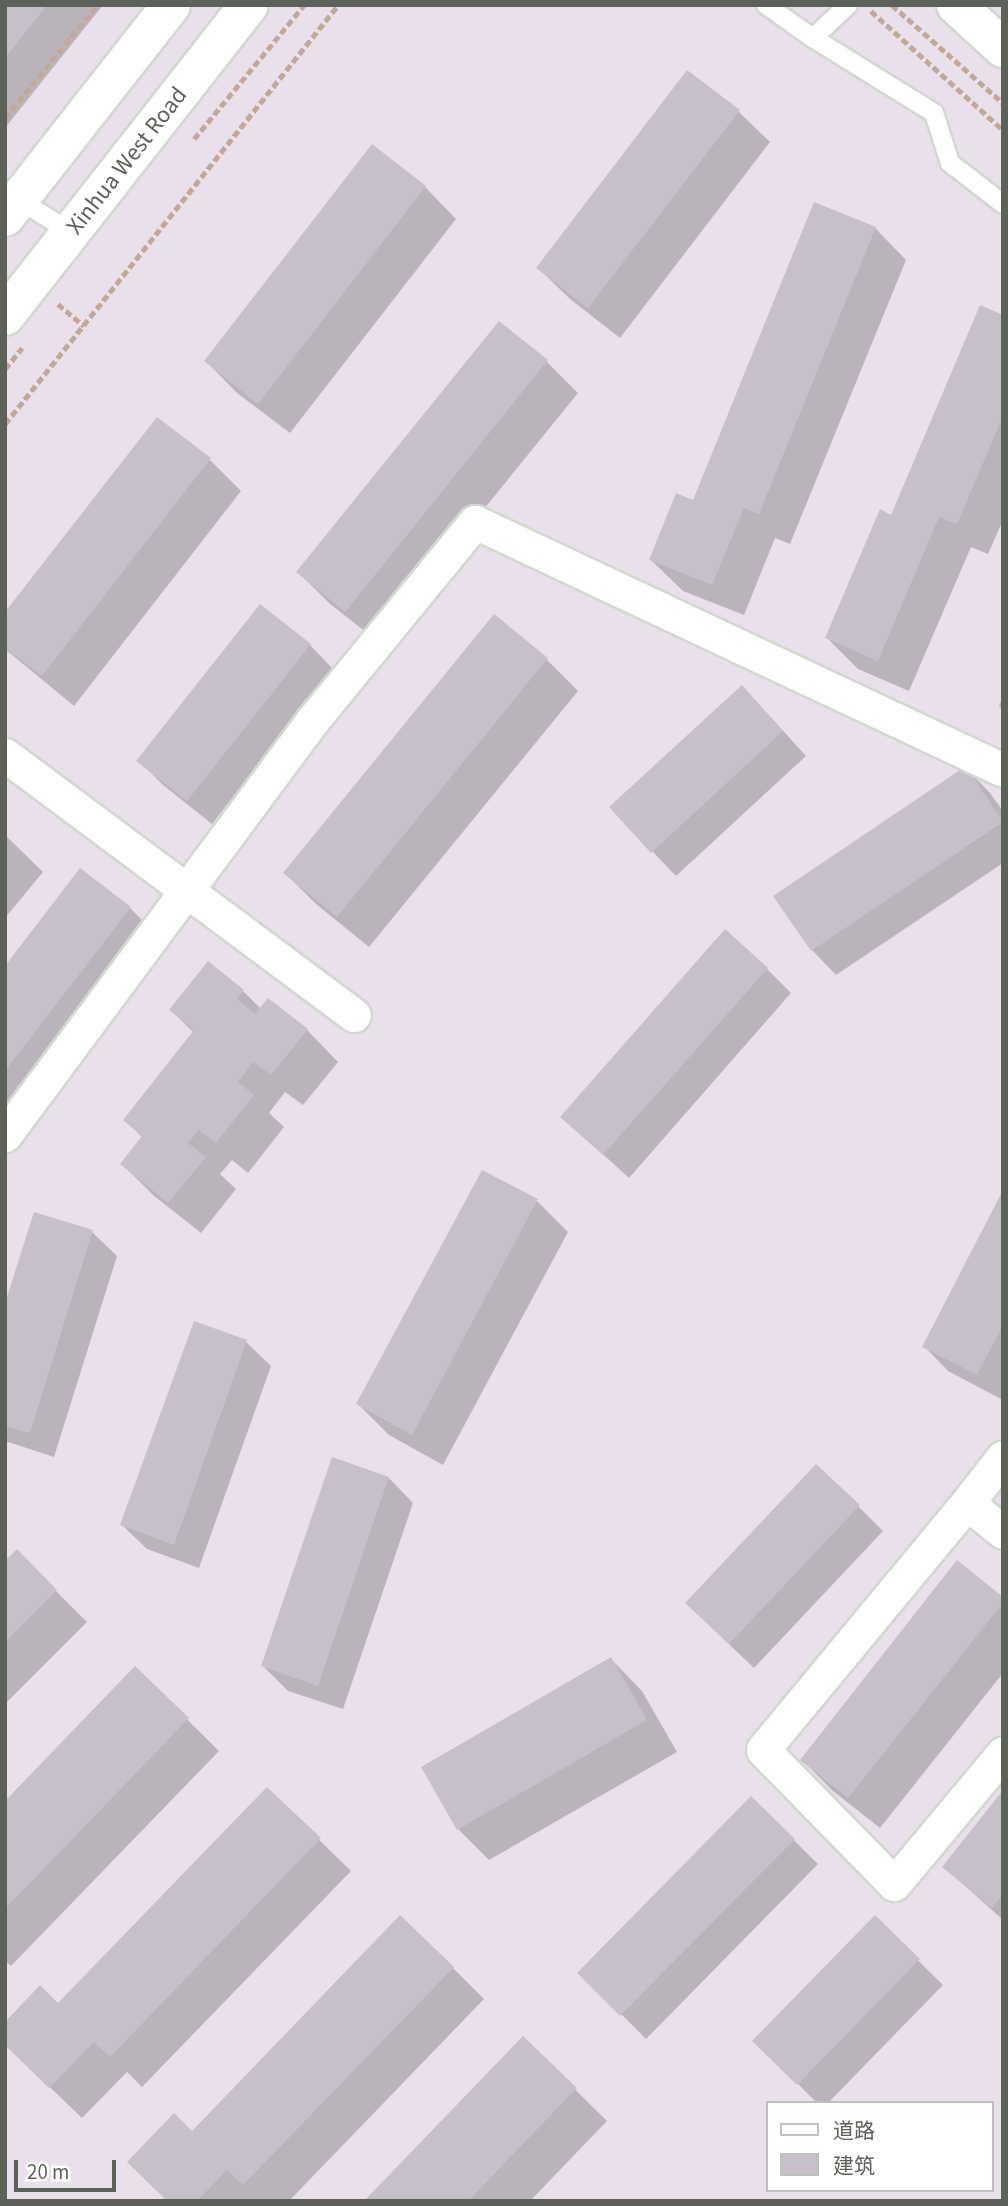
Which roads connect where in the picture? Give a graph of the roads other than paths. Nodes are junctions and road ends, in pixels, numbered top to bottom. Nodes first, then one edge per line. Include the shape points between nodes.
1 (171, 5) edge
2 (249, 5) edge
3 (766, 5) edge
4 (783, 5) edge
5 (848, 5) edge
6 (956, 5) edge
7 (813, 38) junction
8 (1003, 48) edge
9 (10, 203) edge
10 (1003, 204) edge
11 (71, 232) junction
12 (5, 316) edge
13 (5, 755) edge
14 (1003, 770) edge
15 (187, 890) junction
16 (354, 1016) dead end
17 (5, 1135) edge
18 (1003, 1457) edge
19 (967, 1503) junction
20 (1003, 1532) edge
21 (1003, 1753) edge

1 - 9 main road
2 - 11 main road, Xinhua West Road
3 - 7 lane
4 - 7 lane
5 - 7 lane
6 - 8 main road
7 - 10 lane via 934,113 950,163
9 - 11 lane
11 - 12 main road, Xinhua West Road
13 - 15 street
14 - 15 street via 475,522 312,721
15 - 16 street
15 - 17 street
18 - 19 street
19 - 20 street
19 - 21 street via 763,1750 894,1884

